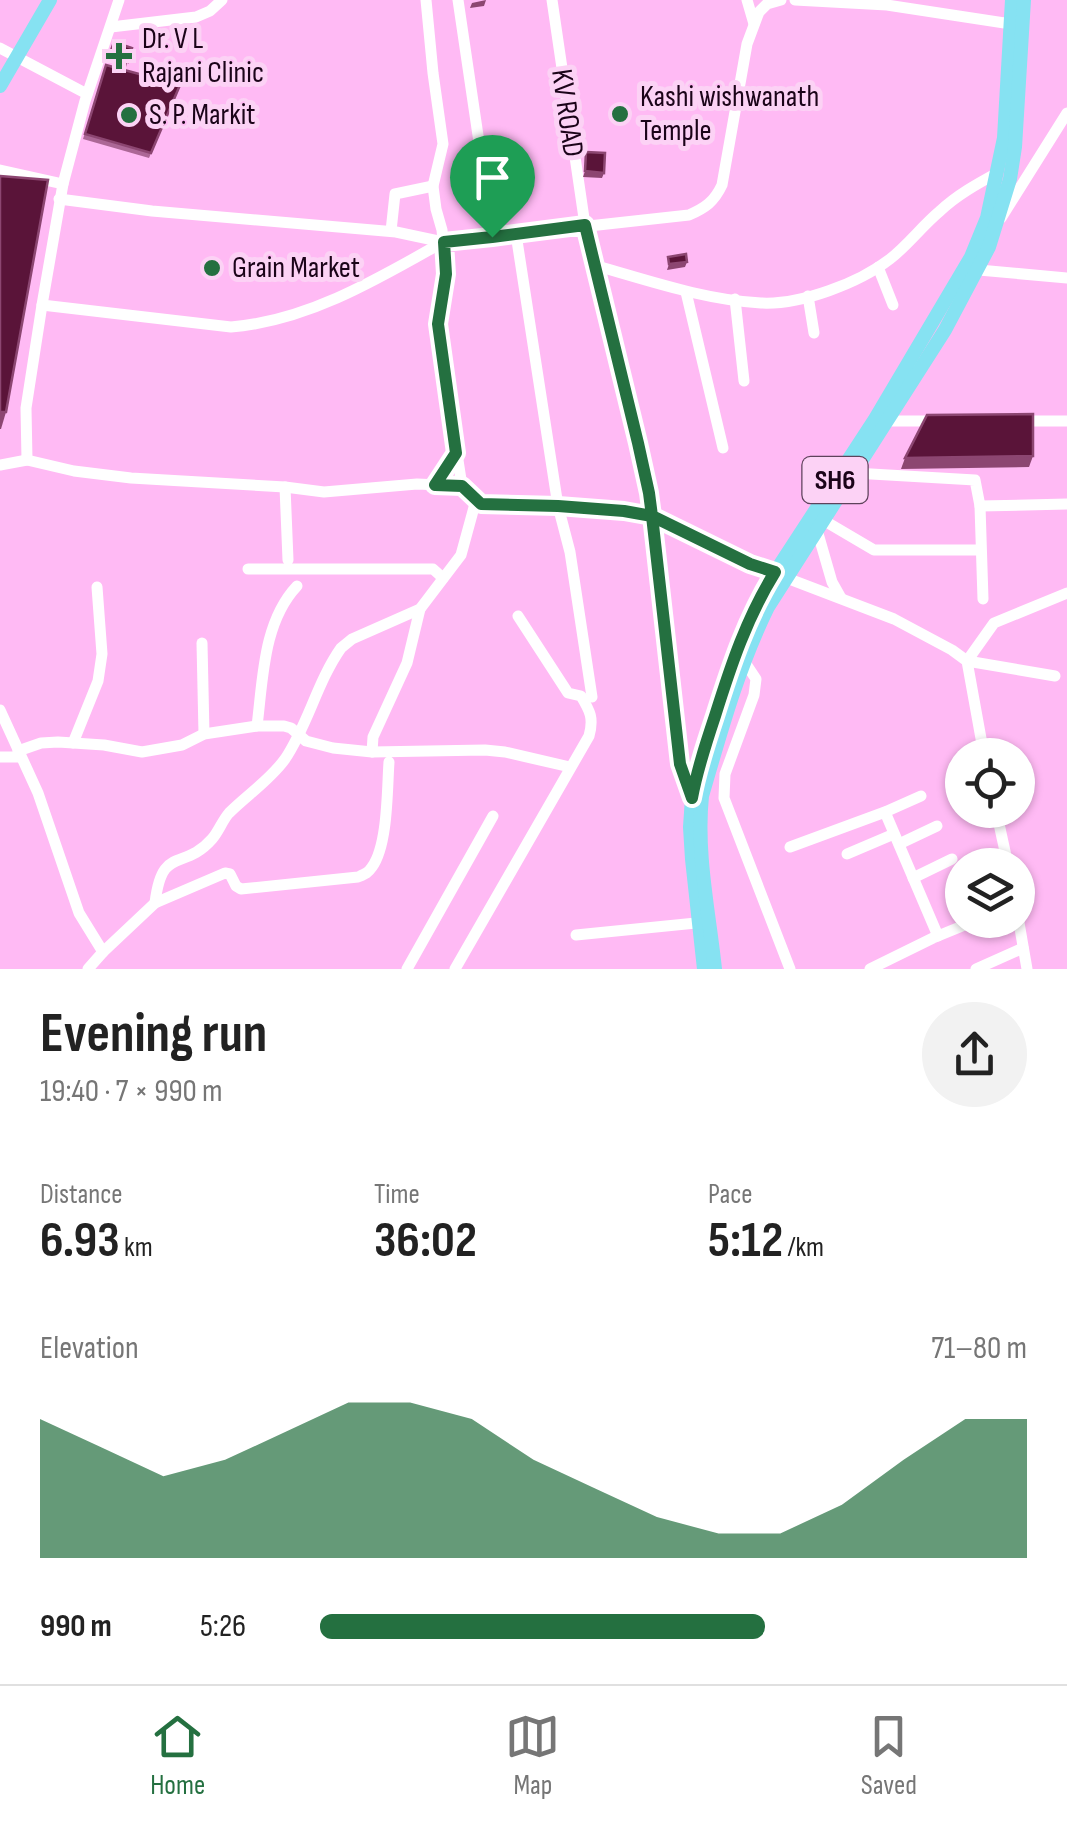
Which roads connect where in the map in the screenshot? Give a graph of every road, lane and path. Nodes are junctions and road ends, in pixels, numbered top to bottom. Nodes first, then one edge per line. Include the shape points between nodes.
1 (50, 0) edge
2 (119, 0) edge
3 (222, 0) edge
4 (426, 0) edge
5 (458, 0) edge
6 (552, 0) edge
7 (747, 0) edge
8 (780, 0) edge
9 (795, 0) edge
10 (1012, 0) edge
11 (1024, 0) edge
12 (887, 2) edge
13 (754, 24) junction
14 (1011, 24) junction
15 (111, 27) junction
16 (0, 48) edge
17 (17, 57) junction
18 (0, 86) edge
19 (88, 94) junction
20 (1067, 113) edge
21 (0, 170) edge
22 (997, 173) junction
23 (63, 184) junction
24 (433, 186) junction
25 (60, 199) junction
26 (999, 220) junction
27 (585, 225) junction
28 (391, 231) junction
29 (516, 234) junction
30 (492, 237) junction
31 (979, 237) junction
32 (444, 242) junction
33 (596, 266) junction
34 (878, 267) junction
35 (979, 270) junction
36 (1067, 278) edge
37 (686, 292) junction
38 (808, 296) junction
39 (734, 299) junction
40 (894, 305) dead end
41 (42, 306) junction
42 (814, 332) dead end
43 (744, 380) dead end
44 (887, 421) junction
45 (947, 421) edge
46 (1007, 421) edge
47 (1067, 421) edge
48 (723, 448) dead end
49 (456, 453) junction
50 (27, 460) junction
51 (0, 465) edge
52 (854, 473) junction
53 (435, 485) junction
54 (462, 486) junction
55 (284, 487) junction
56 (476, 500) junction
57 (1067, 504) edge
58 (558, 506) junction
59 (980, 506) junction
60 (652, 516) junction
61 (820, 525) junction
62 (980, 550) junction
63 (287, 564) junction
64 (248, 569) dead end
65 (780, 575) junction
66 (443, 578) junction
67 (297, 586) dead end
68 (98, 587) dead end
69 (1067, 594) edge
70 (840, 598) junction
71 (284, 599) junction
72 (983, 599) dead end
73 (420, 609) junction
74 (518, 616) dead end
75 (202, 643) dead end
76 (744, 661) junction
77 (967, 661) junction
78 (1056, 676) dead end
79 (592, 696) dead end
80 (0, 710) edge
81 (256, 726) junction
82 (204, 734) junction
83 (298, 736) junction
84 (981, 738) edge
85 (73, 744) junction
86 (372, 752) junction
87 (19, 754) junction
88 (0, 758) edge
89 (389, 762) dead end
90 (570, 767) junction
91 (921, 796) dead end
92 (696, 804) junction
93 (885, 812) junction
94 (494, 816) dead end
95 (937, 826) dead end
96 (896, 839) junction
97 (790, 847) dead end
98 (848, 854) dead end
99 (945, 862) edge
100 (913, 878) junction
101 (154, 903) junction
102 (705, 923) junction
103 (945, 933) edge
104 (576, 935) dead end
105 (938, 936) junction
106 (1022, 938) edge
107 (1024, 948) junction
108 (103, 952) junction
109 (88, 969) edge
110 (407, 969) edge
111 (455, 969) edge
112 (704, 969) edge
113 (715, 969) edge
114 (790, 969) edge
115 (870, 969) edge
116 (976, 969) edge
117 (1027, 969) edge

1 - 17 main road
2 - 15 street
3 - 15 street via 196,17
4 - 24 street via 443,144
5 - 30 street
6 - 27 street, KV ROAD
7 - 13 street
8 - 13 street via 767,4
9 - 12 street
10 - 14 main road, SH6
11 - 26 main road, SH6 via 1016,148
12 - 14 street
13 - 27 street via 716,199 689,215
14 - 22 main road, SH6
15 - 19 street
16 - 17 street
17 - 18 main road
17 - 19 street
19 - 23 street
20 - 26 street
21 - 23 street
22 - 31 main road, SH6
22 - 34 street via 940,210
23 - 25 street
24 - 28 street via 395,194
24 - 32 street
25 - 28 street
25 - 41 street
26 - 31 street
26 - 35 main road, SH6
27 - 29 street
27 - 33 street, KV ROAD
28 - 32 street
29 - 30 street
29 - 58 street
30 - 32 street
31 - 65 main road, SH6
32 - 41 street via 323,303 258,325
32 - 49 street via 438,324
33 - 37 street
33 - 60 street, KV ROAD
34 - 38 street
34 - 40 street
35 - 36 street
35 - 44 main road, SH6
37 - 39 street
37 - 48 street
38 - 39 street via 761,303
38 - 42 street
39 - 43 street
41 - 50 street via 26,408
44 - 45 street
44 - 52 main road, SH6
46 - 47 street
49 - 53 street
49 - 54 street
50 - 51 street
50 - 55 street via 131,478
52 - 59 street via 975,480
52 - 61 main road, SH6
53 - 54 street
53 - 55 street via 324,492
54 - 56 street
55 - 63 street
56 - 58 street
56 - 66 street via 461,554
57 - 59 street
58 - 60 street
58 - 79 street
59 - 62 street
60 - 65 street
60 - 92 street, KV ROAD via 680,764
61 - 62 street via 874,550
61 - 65 main road, SH6
61 - 70 street
62 - 72 street
63 - 64 street
63 - 66 street via 433,569
63 - 71 street
65 - 70 street
65 - 76 main road, SH6
65 - 92 main road, SH6 via 758,600 735,652 701,760
66 - 73 street
67 - 71 street
68 - 85 street via 98,681
69 - 77 street via 994,623
70 - 77 street
71 - 81 street via 265,658
73 - 83 street via 346,643
73 - 86 street
74 - 90 street via 568,694 581,696 591,713 588,736
75 - 82 street
76 - 92 main road, SH6
76 - 114 street via 756,679 754,695 725,774 724,798
77 - 78 street
77 - 84 street
80 - 87 street
81 - 82 street
81 - 83 street via 288,727
82 - 85 street via 142,752
83 - 86 street
83 - 101 street via 278,768 226,816 203,848 168,864
85 - 87 street via 50,742
86 - 90 street via 495,751
87 - 88 street
87 - 108 street via 79,913
89 - 101 street via 380,846 366,873 241,889 227,872
90 - 111 street
91 - 93 street
92 - 102 main road, SH6 via 692,859
93 - 96 street
93 - 97 street
94 - 110 street
95 - 96 street
96 - 98 street
96 - 100 street
99 - 100 street
100 - 105 street
101 - 108 street
102 - 104 street
102 - 112 main road, SH6
102 - 113 main road, SH6
103 - 105 street
105 - 115 street
106 - 107 street
107 - 116 street
107 - 117 street
108 - 109 street

